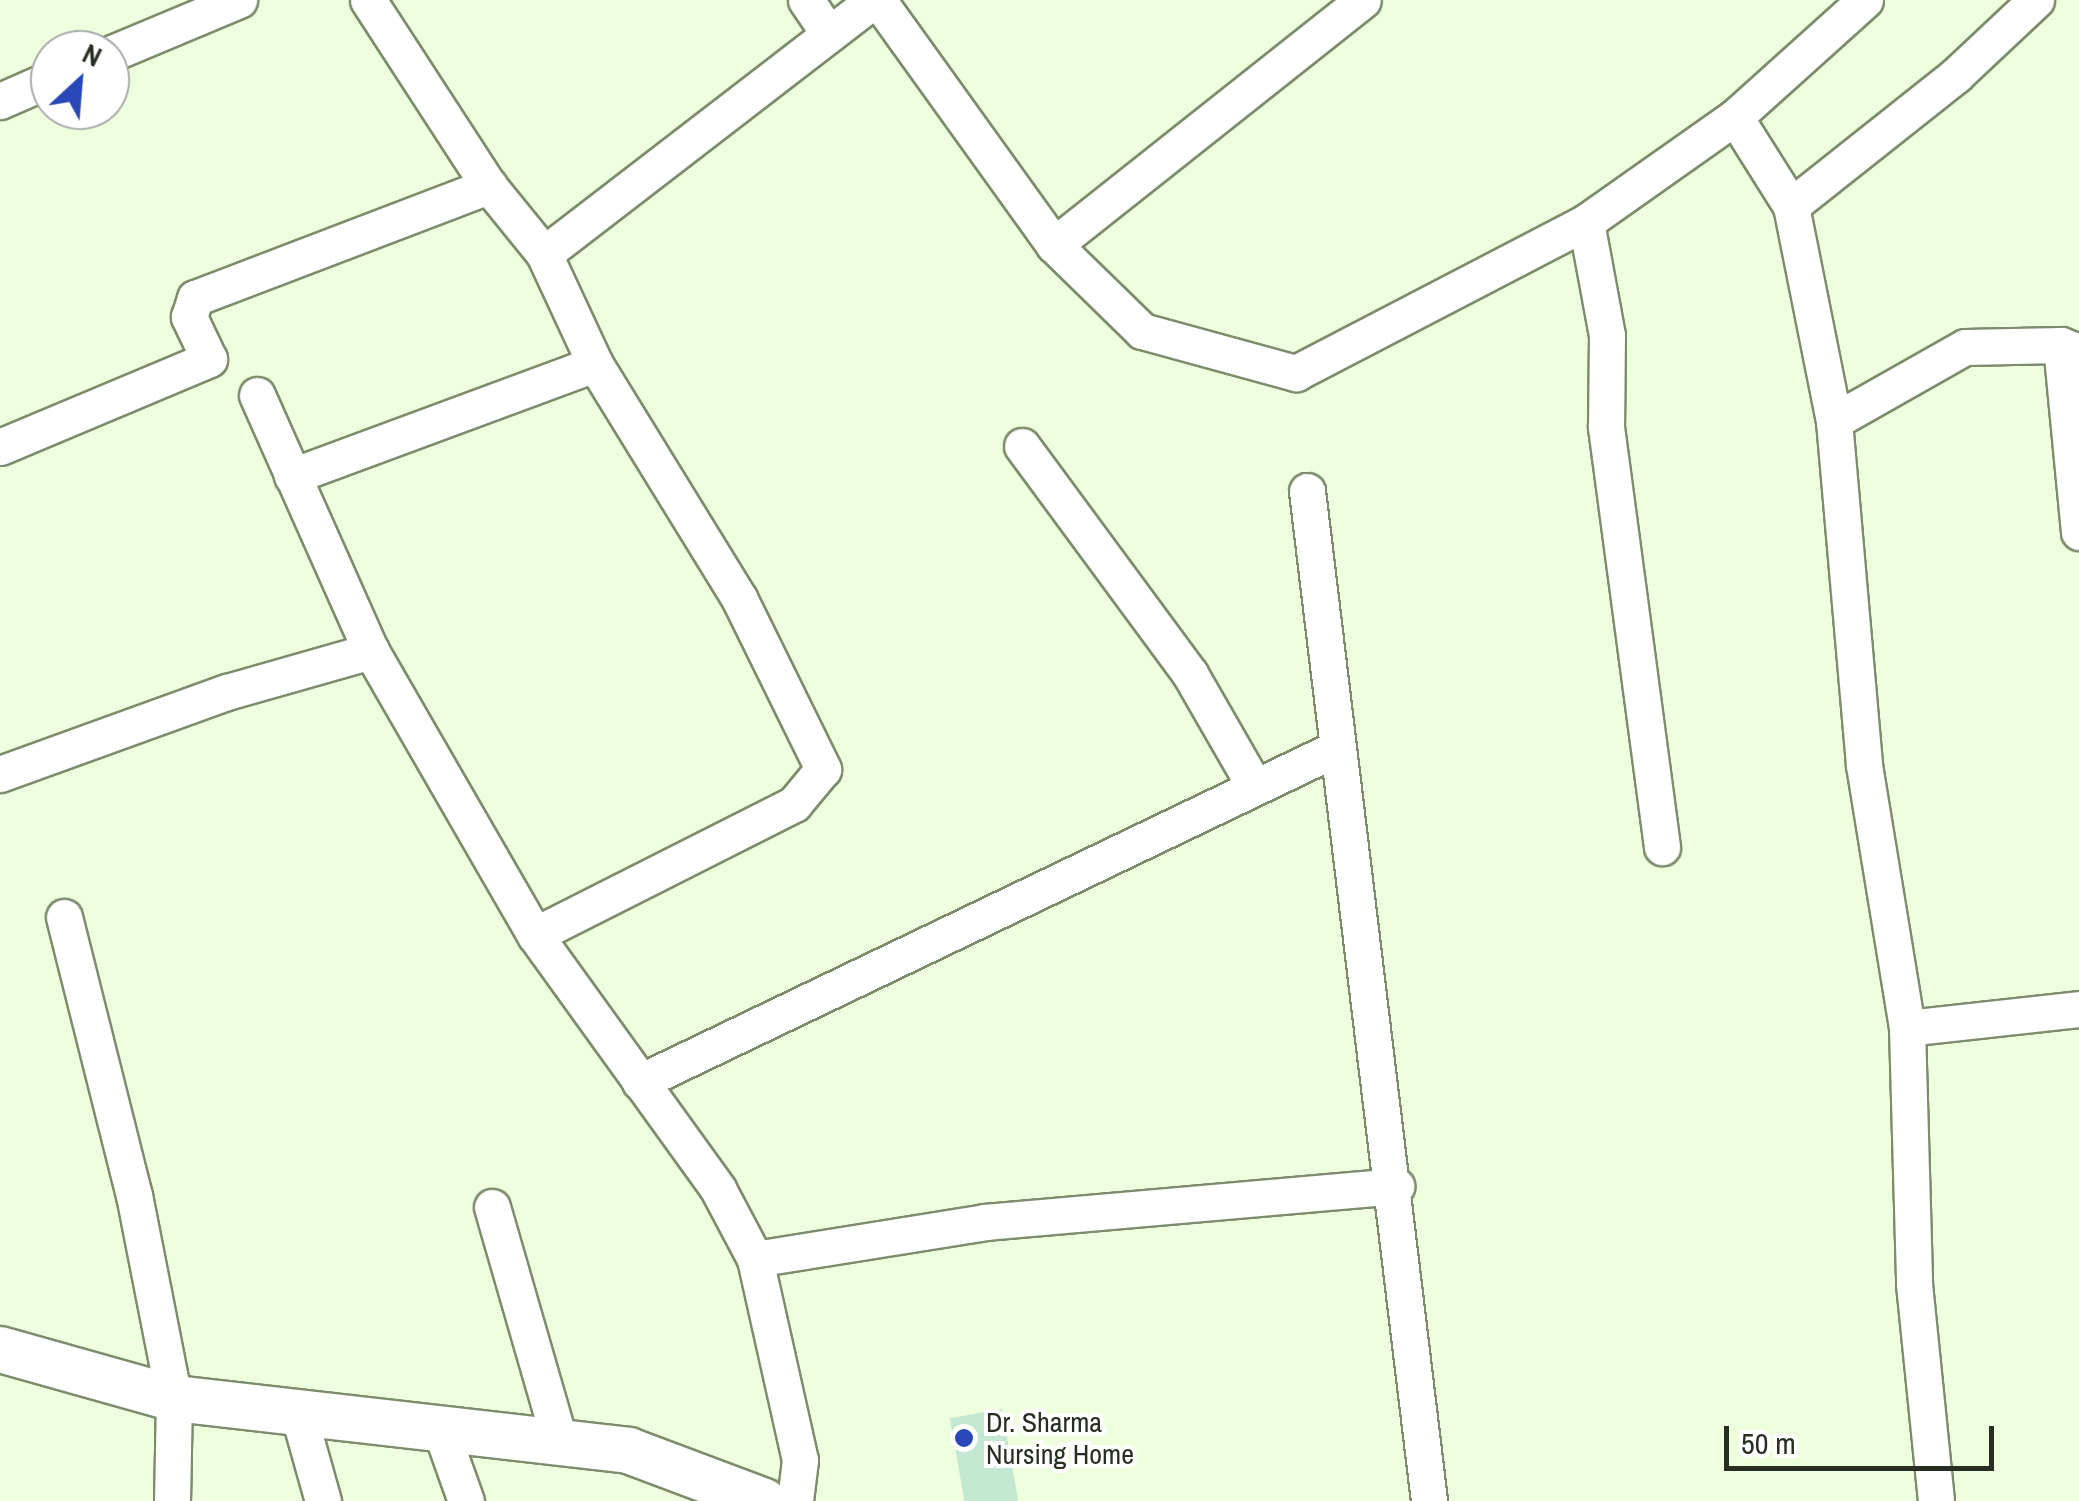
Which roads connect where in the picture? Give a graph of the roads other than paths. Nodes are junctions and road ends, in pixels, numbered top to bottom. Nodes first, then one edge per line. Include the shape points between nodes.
1 (239, 0) edge
2 (368, 0) edge
3 (806, 0) edge
4 (876, 0) edge
5 (1362, 0) edge
6 (1866, 0) edge
7 (2036, 0) edge
8 (829, 34) junction
9 (130, 46) edge
10 (30, 88) edge
11 (0, 101) edge
12 (1735, 117) junction
13 (489, 186) junction
14 (1791, 206) junction
15 (1586, 222) junction
16 (1054, 245) junction
17 (544, 254) junction
18 (2070, 348) edge
19 (595, 364) junction
20 (257, 395) dead end
21 (1834, 421) junction
22 (0, 446) edge
23 (1022, 446) dead end
24 (292, 476) junction
25 (1307, 492) dead end
26 (2079, 532) edge
27 (371, 651) junction
28 (1335, 749) junction
29 (0, 774) edge
30 (1254, 788) junction
31 (1662, 847) dead end
32 (64, 918) dead end
33 (534, 935) junction
34 (2079, 1009) edge
35 (1907, 1028) junction
36 (640, 1082) junction
37 (1396, 1186) junction
38 (492, 1206) dead end
39 (756, 1259) junction
40 (0, 1349) edge
41 (174, 1398) junction
42 (298, 1412) junction
43 (440, 1428) junction
44 (560, 1442) junction
45 (172, 1501) edge
46 (322, 1501) edge
47 (466, 1501) edge
48 (764, 1501) edge
49 (795, 1501) edge
50 (1429, 1501) edge
51 (1936, 1501) edge

1 - 9 street
2 - 13 street
3 - 8 street
4 - 8 street
4 - 16 street
5 - 16 street
6 - 12 street
7 - 14 street via 1956,75
8 - 17 street
10 - 11 street
12 - 14 street
12 - 15 street
13 - 17 street
13 - 22 street via 195,298 188,318 209,359
14 - 21 street
15 - 16 street via 1296,372 1142,331
15 - 31 street via 1606,336 1606,427
17 - 19 street
18 - 21 street via 1965,347
18 - 26 street
19 - 24 street
19 - 33 street via 738,598 823,769 794,804
20 - 24 street
21 - 35 street via 1864,764
23 - 30 street via 1190,674
24 - 27 street
25 - 28 street
27 - 29 street via 227,692
27 - 33 street
28 - 30 street
28 - 37 street
30 - 36 street
32 - 41 street via 134,1195
33 - 36 street
34 - 35 street
35 - 51 street via 1914,1284
36 - 39 street via 718,1189
37 - 39 street via 985,1222
37 - 50 street
38 - 44 street
39 - 49 street via 800,1460
40 - 41 street
41 - 42 street
41 - 45 street
42 - 43 street
42 - 46 street
43 - 44 street
43 - 47 street
44 - 48 street via 628,1450

